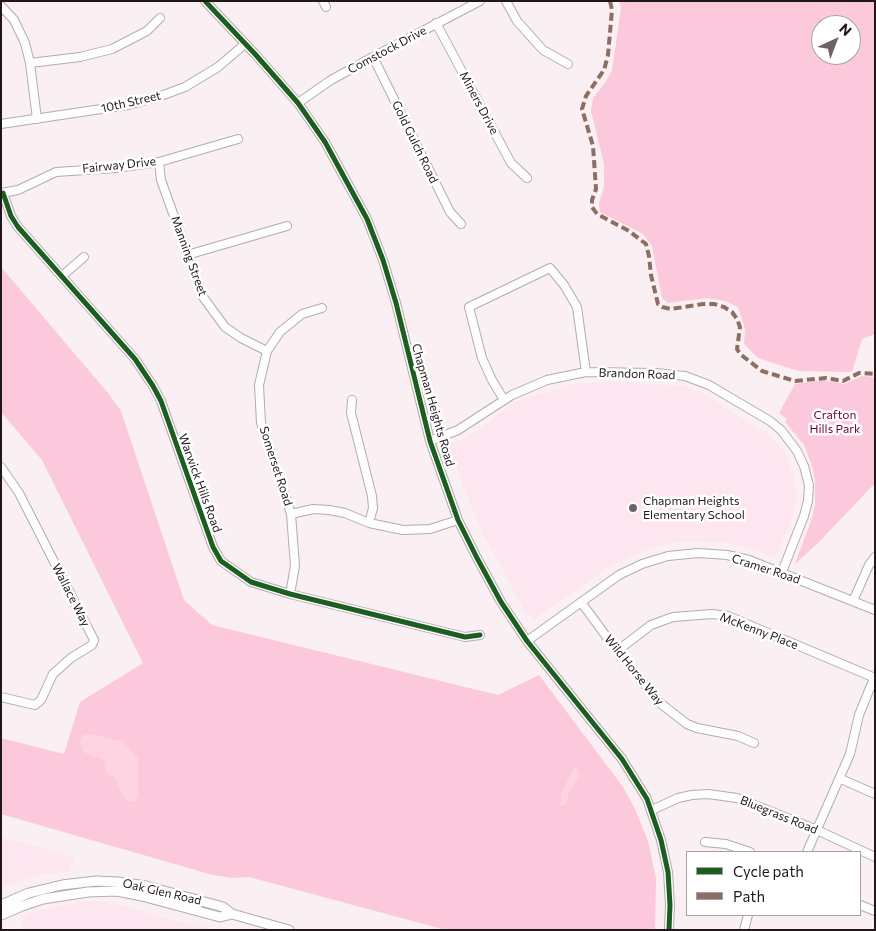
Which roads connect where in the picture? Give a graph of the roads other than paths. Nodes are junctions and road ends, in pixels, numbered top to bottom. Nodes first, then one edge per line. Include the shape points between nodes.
1 (205, 1) edge
2 (480, 1) edge
3 (506, 1) edge
4 (1, 6) edge
5 (160, 18) dead end
6 (436, 24) junction
7 (245, 44) junction
8 (373, 57) junction
9 (30, 63) junction
10 (568, 64) dead end
11 (298, 103) junction
12 (36, 119) junction
13 (1, 124) edge
14 (238, 139) dead end
15 (159, 162) junction
16 (527, 178) dead end
17 (2, 193) edge
18 (461, 224) dead end
19 (287, 226) dead end
20 (187, 255) junction
21 (84, 257) dead end
22 (62, 276) junction
23 (322, 308) dead end
24 (267, 351) junction
25 (586, 372) junction
26 (352, 400) dead end
27 (504, 400) junction
28 (430, 441) junction
29 (1, 467) edge
30 (291, 514) junction
31 (458, 520) junction
32 (369, 523) junction
33 (875, 557) edge
34 (782, 572) junction
35 (290, 594) junction
36 (853, 601) junction
37 (581, 602) junction
38 (875, 610) edge
39 (480, 635) dead end
40 (527, 641) junction
41 (617, 651) junction
42 (875, 678) edge
43 (1, 697) edge
44 (754, 743) dead end
45 (840, 779) junction
46 (875, 794) edge
47 (652, 810) junction
48 (817, 830) junction
49 (706, 842) dead end
50 (747, 851) edge
51 (807, 851) edge
52 (875, 857) edge
53 (1, 905) edge
54 (861, 905) edge
55 (875, 912) edge
56 (232, 914) junction
57 (1, 915) edge
58 (748, 916) edge
59 (288, 930) edge
60 (668, 930) edge
61 (744, 930) edge

1 - 7 street, Chapman Heights Road
2 - 6 street, Comstock Drive
3 - 10 street via 517,21 543,50
4 - 9 street via 20,30
5 - 9 street via 147,31 112,49 80,57
6 - 8 street, Comstock Drive
6 - 16 street, Miners Drive via 511,163
7 - 11 street, Chapman Heights Road
7 - 12 street, 10th Street via 210,72 185,87 158,97 128,105
8 - 11 street, Comstock Drive
8 - 18 street, Gold Gulch Road via 450,212
9 - 12 street
11 - 28 street, Chapman Heights Road via 346,178 383,260
12 - 13 street, 10th Street
14 - 15 street, Fairway Drive
15 - 17 street, Fairway Drive via 56,172 18,190
15 - 20 street, Manning Street via 161,180
17 - 22 street, Warwick Hills Road via 18,227
19 - 20 street
20 - 24 street, Manning Street via 203,297 225,327
21 - 22 street
22 - 35 street, Warwick Hills Road via 135,359 153,386 212,548 221,562 251,582
23 - 24 street, Somerset Road via 302,314 280,332
24 - 30 street, Somerset Road via 259,385 261,423
25 - 27 street, Brandon Road via 547,380
25 - 27 street via 577,306 550,268 469,307 482,358
25 - 34 street, Brandon Road via 685,376 708,385 782,430 797,451 808,485 804,516
26 - 32 street via 351,413 372,496
27 - 28 street, Brandon Road via 458,430
28 - 31 street, Chapman Heights Road
29 - 43 street, Wallace Way via 20,493 94,640 53,674 41,700 35,705
30 - 32 street via 313,509 329,510
30 - 35 street, Somerset Road via 294,566
31 - 32 street via 418,530 389,529
31 - 40 street, Chapman Heights Road via 501,602
33 - 36 street
34 - 36 street, Cramer Road
34 - 37 street, Cramer Road via 727,556 698,553 668,556 618,575
35 - 39 street, Warwick Hills Road via 465,637
36 - 38 street, Cramer Road
37 - 40 street, Cramer Road
37 - 41 street, Wild Horse Way
40 - 47 street, Chapman Heights Road via 622,759
41 - 42 street, McKenny Place via 651,625 673,616 712,614 728,616
41 - 44 street, Wild Horse Way via 660,704 678,718 697,728 738,736
42 - 45 street
45 - 46 street
45 - 48 street
47 - 48 street, Bluegrass Road via 678,798 722,795 749,802
47 - 60 street, Chapman Heights Road via 668,872
48 - 51 street
48 - 52 street, Bluegrass Road
49 - 50 street
53 - 56 main road, Oak Glen Road via 29,893 96,881 146,886 223,907
54 - 55 street
56 - 57 main road, Oak Glen Road via 220,917 117,891 50,898
56 - 59 main road, Oak Glen Road
58 - 61 street

